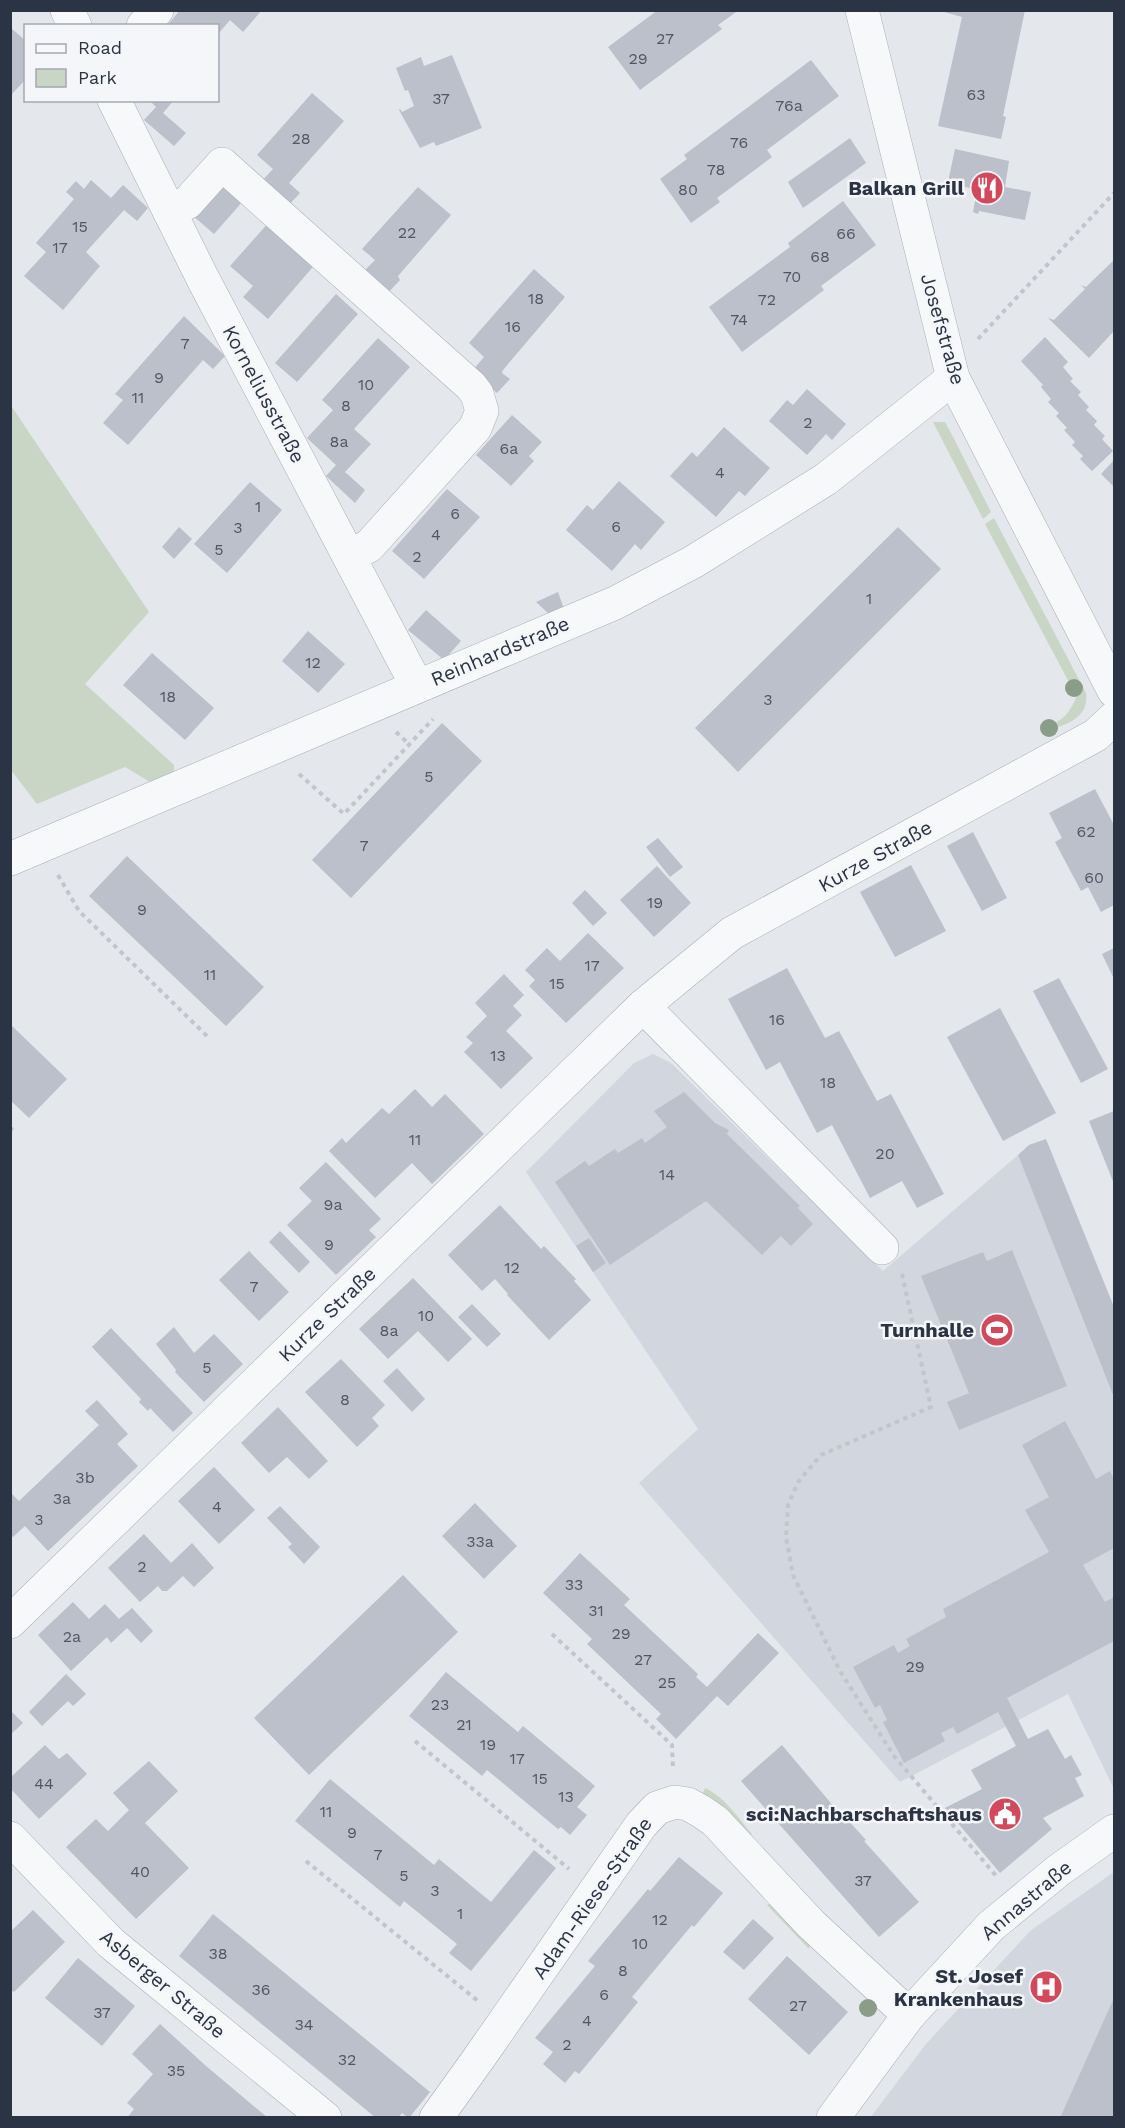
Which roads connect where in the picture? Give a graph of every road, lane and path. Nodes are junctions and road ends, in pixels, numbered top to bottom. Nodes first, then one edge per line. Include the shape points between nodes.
1 (67, 10) edge
2 (157, 10) edge
3 (861, 10) edge
4 (74, 24) edge
5 (145, 24) edge
6 (115, 102) edge
7 (1114, 193) edge
8 (169, 211) junction
9 (950, 366) junction
10 (349, 556) junction
11 (417, 686) junction
12 (1114, 691) edge
13 (435, 717) dead end
14 (1114, 717) edge
15 (271, 749) junction
16 (10, 859) edge
17 (54, 869) dead end
18 (643, 1006) junction
19 (210, 1039) dead end
20 (882, 1248) joint
21 (10, 1622) edge
22 (552, 1634) dead end
23 (415, 1741) dead end
24 (675, 1802) junction
25 (1114, 1831) edge
26 (10, 1838) edge
27 (306, 1861) dead end
28 (595, 1890) junction
29 (1019, 1902) junction
30 (909, 2015) junction
31 (504, 2023) junction
32 (325, 2118) edge
33 (436, 2118) edge
34 (833, 2118) edge

1 - 4 street
2 - 5 street
3 - 9 street, Josefstraße
6 - 8 street, Korneliusstraße
7 - 9 path
8 - 10 street, Korneliusstraße
8 - 10 street via 187,203 222,164 435,352 477,394 482,411 475,428 369,546
9 - 11 street, Reinhardstraße via 826,479 693,562 615,603
9 - 12 street, Josefstraße
10 - 11 street, Korneliusstraße
11 - 15 street, Reinhardstraße
13 - 15 path via 344,814
14 - 18 street, Kurze Straße via 1096,735 732,933
15 - 16 street, Reinhardstraße
17 - 19 path via 80,911
18 - 20 street
18 - 21 street, Kurze Straße
20 - 29 path via 901,1269 931,1407 822,1455 798,1482 788,1505 786,1537 793,1575 840,1671 894,1756
22 - 24 path via 672,1745
23 - 28 path
24 - 28 street, Adam-Riese-Straße via 657,1808 640,1825
24 - 30 street via 688,1804 715,1821 812,1924
25 - 29 street, Annastraße
26 - 32 street, Asberger Straße via 111,1943
27 - 31 path
28 - 31 street, Adam-Riese-Straße
29 - 30 street, Annastraße
30 - 34 street, Annastraße
31 - 33 street, Adam-Riese-Straße

